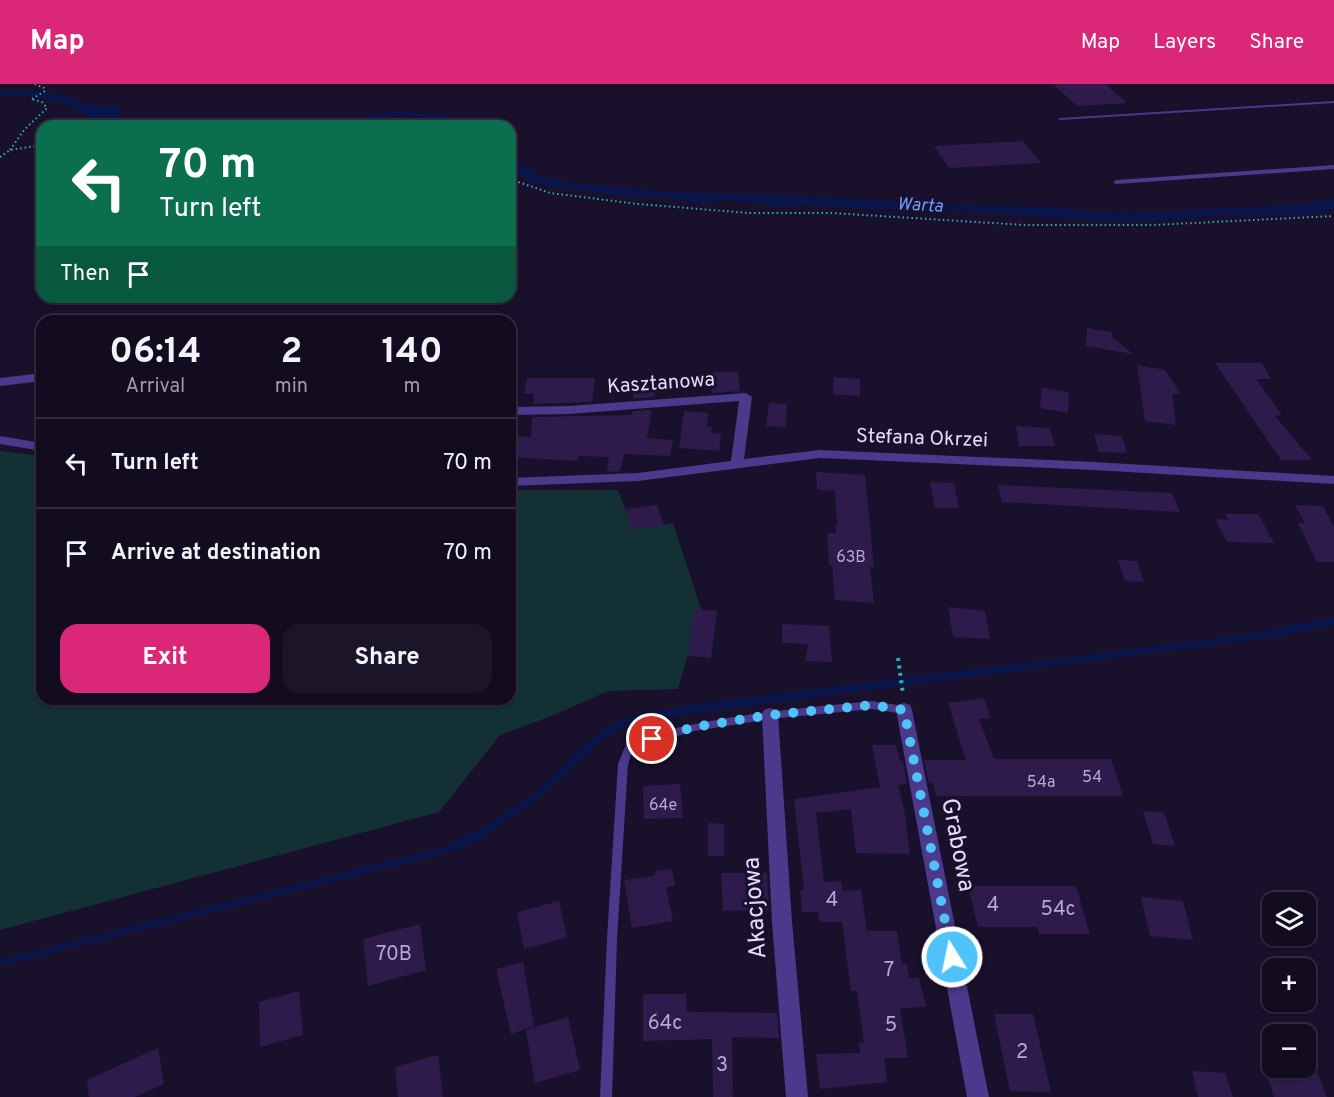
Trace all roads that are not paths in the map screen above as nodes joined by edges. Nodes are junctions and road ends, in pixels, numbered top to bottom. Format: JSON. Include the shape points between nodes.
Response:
{"nodes":[{"id":1,"x":1334,"y":102,"type":"edge"},
{"id":2,"x":1060,"y":119,"type":"dead end"},
{"id":3,"x":1334,"y":167,"type":"edge"},
{"id":4,"x":1116,"y":182,"type":"dead end"},
{"id":5,"x":36,"y":378,"type":"edge"},
{"id":6,"x":0,"y":382,"type":"edge"},
{"id":7,"x":516,"y":411,"type":"edge"},
{"id":8,"x":0,"y":440,"type":"edge"},
{"id":9,"x":36,"y":446,"type":"edge"},
{"id":10,"x":737,"y":466,"type":"junction"},
{"id":11,"x":1334,"y":480,"type":"edge"},
{"id":12,"x":516,"y":482,"type":"edge"},
{"id":13,"x":904,"y":706,"type":"joint"},
{"id":14,"x":770,"y":715,"type":"junction"},
{"id":15,"x":606,"y":1097,"type":"edge"},
{"id":16,"x":797,"y":1097,"type":"edge"},
{"id":17,"x":978,"y":1097,"type":"edge"}],
"edges":[{"from":1,"to":2,"type":"lane"},
{"from":3,"to":4,"type":"lane"},
{"from":5,"to":6,"type":"street"},
{"from":7,"to":10,"type":"street","name":"Kasztanowa","via":[[746,397]]},
{"from":8,"to":9,"type":"street"},
{"from":10,"to":11,"type":"street","name":"Stefana Okrzei","via":[[820,454]]},
{"from":10,"to":12,"type":"street","name":"Stefana Okrzei","via":[[602,480]]},
{"from":13,"to":14,"type":"lane","via":[[872,705]]},
{"from":13,"to":17,"type":"street","name":"Grabowa"},
{"from":14,"to":15,"type":"lane","via":[[695,727],[630,745],[623,764]]},
{"from":14,"to":16,"type":"street","name":"Akacjowa"}]}
